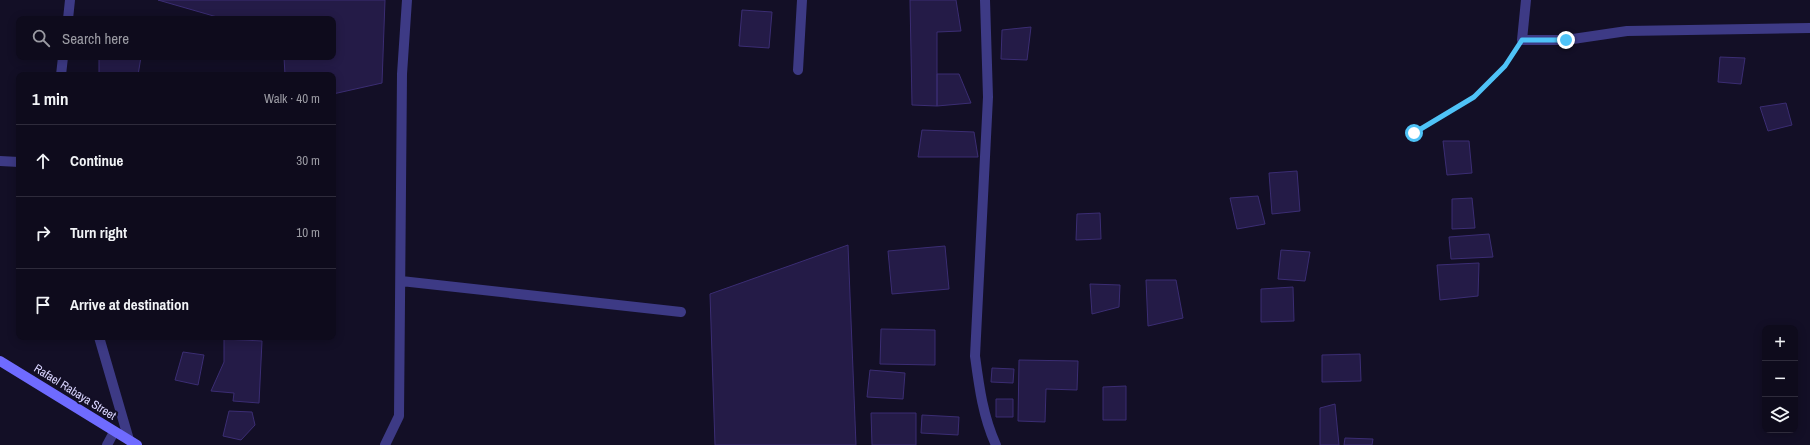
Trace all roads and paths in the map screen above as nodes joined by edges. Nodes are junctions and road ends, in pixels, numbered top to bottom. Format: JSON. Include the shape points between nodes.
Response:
{"nodes":[{"id":1,"x":70,"y":0,"type":"edge"},
{"id":2,"x":407,"y":0,"type":"edge"},
{"id":3,"x":802,"y":0,"type":"edge"},
{"id":4,"x":985,"y":0,"type":"edge"},
{"id":5,"x":1526,"y":0,"type":"edge"},
{"id":6,"x":68,"y":16,"type":"edge"},
{"id":7,"x":1810,"y":28,"type":"edge"},
{"id":8,"x":1522,"y":40,"type":"junction"},
{"id":9,"x":63,"y":60,"type":"edge"},
{"id":10,"x":798,"y":70,"type":"dead end"},
{"id":11,"x":61,"y":72,"type":"edge"},
{"id":12,"x":1414,"y":133,"type":"dead end"},
{"id":13,"x":0,"y":161,"type":"edge"},
{"id":14,"x":16,"y":162,"type":"edge"},
{"id":15,"x":401,"y":281,"type":"junction"},
{"id":16,"x":681,"y":312,"type":"dead end"},
{"id":17,"x":100,"y":340,"type":"edge"},
{"id":18,"x":0,"y":361,"type":"edge"},
{"id":19,"x":114,"y":432,"type":"junction"},
{"id":20,"x":133,"y":443,"type":"edge"},
{"id":21,"x":107,"y":445,"type":"edge"},
{"id":22,"x":385,"y":445,"type":"edge"},
{"id":23,"x":996,"y":445,"type":"edge"}],
"edges":[{"from":1,"to":6,"type":"street"},
{"from":2,"to":15,"type":"street","via":[[402,74]]},
{"from":3,"to":10,"type":"street"},
{"from":4,"to":23,"type":"street","via":[[988,97],[975,356],[980,392]]},
{"from":5,"to":8,"type":"street"},
{"from":7,"to":8,"type":"street","via":[[1626,31],[1566,40]]},
{"from":8,"to":12,"type":"path","via":[[1505,66],[1474,97]]},
{"from":9,"to":11,"type":"street"},
{"from":13,"to":14,"type":"street"},
{"from":15,"to":16,"type":"street"},
{"from":15,"to":22,"type":"street","via":[[399,416]]},
{"from":17,"to":20,"type":"street"},
{"from":18,"to":19,"type":"main road","name":"Rafael Rabaya Street"},
{"from":19,"to":20,"type":"main road","name":"Rafael Rabaya Street"},
{"from":19,"to":21,"type":"street"}]}
